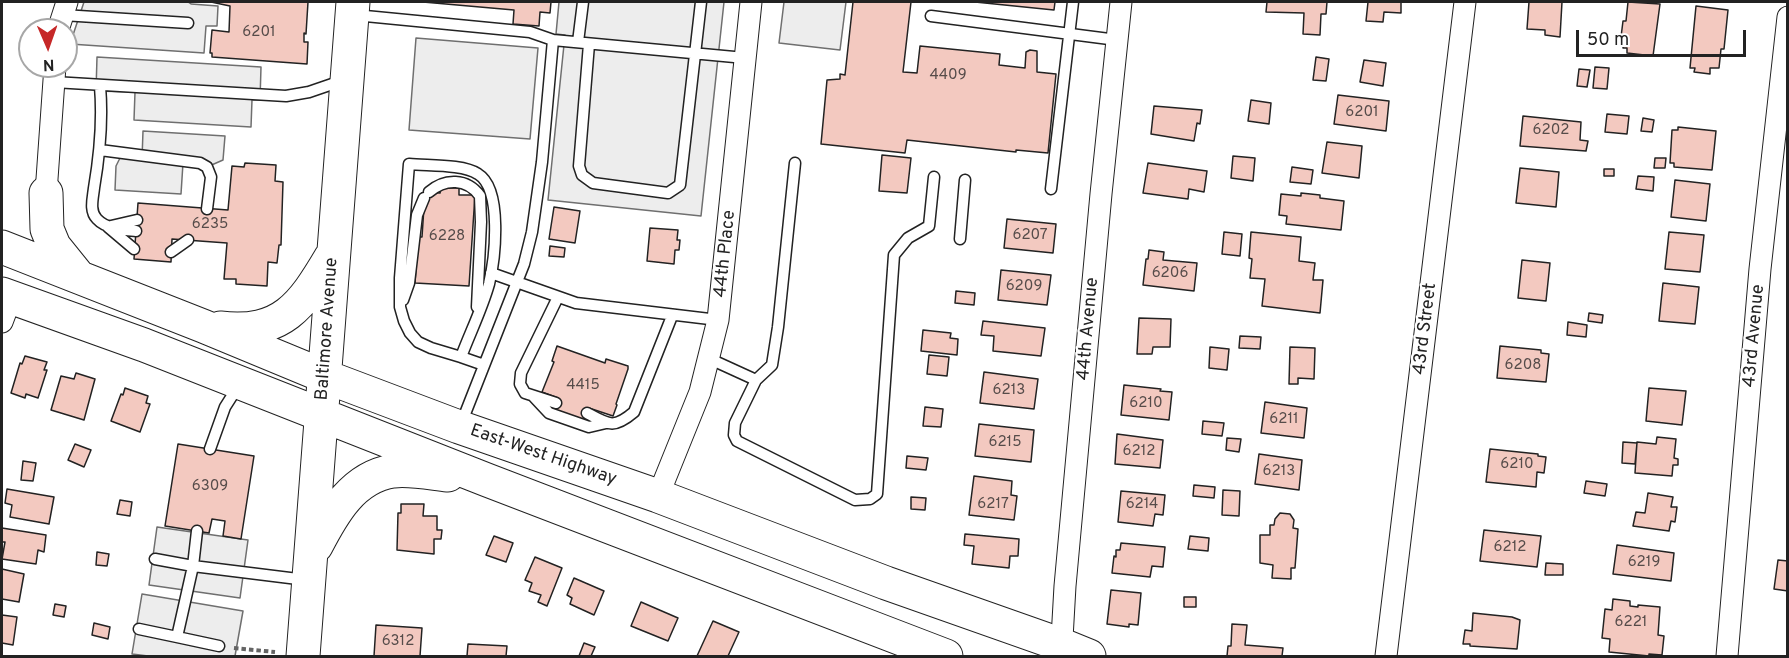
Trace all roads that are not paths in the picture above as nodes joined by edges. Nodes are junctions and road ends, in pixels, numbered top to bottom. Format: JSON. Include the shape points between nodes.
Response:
{"nodes":[{"id":1,"x":583,"y":2,"type":"edge"},
{"id":2,"x":701,"y":2,"type":"edge"},
{"id":3,"x":751,"y":2,"type":"edge"},
{"id":4,"x":1073,"y":2,"type":"edge"},
{"id":5,"x":1121,"y":2,"type":"edge"},
{"id":6,"x":1465,"y":2,"type":"edge"},
{"id":7,"x":352,"y":8,"type":"edge"},
{"id":8,"x":63,"y":16,"type":"edge"},
{"id":9,"x":931,"y":16,"type":"dead end"},
{"id":10,"x":1788,"y":17,"type":"edge"},
{"id":11,"x":188,"y":23,"type":"dead end"},
{"id":12,"x":1069,"y":34,"type":"junction"},
{"id":13,"x":554,"y":40,"type":"junction"},
{"id":14,"x":1118,"y":40,"type":"junction"},
{"id":15,"x":584,"y":43,"type":"junction"},
{"id":16,"x":696,"y":54,"type":"junction"},
{"id":17,"x":746,"y":58,"type":"junction"},
{"id":18,"x":55,"y":78,"type":"edge"},
{"id":19,"x":70,"y":78,"type":"edge"},
{"id":20,"x":347,"y":79,"type":"junction"},
{"id":21,"x":100,"y":86,"type":"junction"},
{"id":22,"x":100,"y":150,"type":"junction"},
{"id":23,"x":795,"y":164,"type":"dead end"},
{"id":24,"x":934,"y":177,"type":"dead end"},
{"id":25,"x":965,"y":180,"type":"dead end"},
{"id":26,"x":1051,"y":189,"type":"dead end"},
{"id":27,"x":46,"y":193,"type":"junction"},
{"id":28,"x":207,"y":209,"type":"dead end"},
{"id":29,"x":137,"y":225,"type":"dead end"},
{"id":30,"x":108,"y":227,"type":"junction"},
{"id":31,"x":2,"y":232,"type":"edge"},
{"id":32,"x":960,"y":239,"type":"dead end"},
{"id":33,"x":188,"y":240,"type":"dead end"},
{"id":34,"x":2,"y":247,"type":"edge"},
{"id":35,"x":134,"y":249,"type":"dead end"},
{"id":36,"x":171,"y":252,"type":"dead end"},
{"id":37,"x":333,"y":254,"type":"junction"},
{"id":38,"x":491,"y":273,"type":"junction"},
{"id":39,"x":79,"y":277,"type":"junction"},
{"id":40,"x":517,"y":283,"type":"junction"},
{"id":41,"x":558,"y":297,"type":"junction"},
{"id":42,"x":5,"y":305,"type":"edge"},
{"id":43,"x":400,"y":307,"type":"junction"},
{"id":44,"x":477,"y":316,"type":"junction"},
{"id":45,"x":672,"y":316,"type":"junction"},
{"id":46,"x":718,"y":321,"type":"junction"},
{"id":47,"x":203,"y":326,"type":"junction"},
{"id":48,"x":461,"y":357,"type":"junction"},
{"id":49,"x":710,"y":359,"type":"junction"},
{"id":50,"x":484,"y":365,"type":"junction"},
{"id":51,"x":324,"y":376,"type":"junction"},
{"id":52,"x":756,"y":380,"type":"junction"},
{"id":53,"x":241,"y":382,"type":"junction"},
{"id":54,"x":532,"y":395,"type":"junction"},
{"id":55,"x":556,"y":403,"type":"dead end"},
{"id":56,"x":322,"y":413,"type":"junction"},
{"id":57,"x":587,"y":413,"type":"dead end"},
{"id":58,"x":606,"y":423,"type":"junction"},
{"id":59,"x":459,"y":428,"type":"junction"},
{"id":60,"x":210,"y":449,"type":"dead end"},
{"id":61,"x":487,"y":480,"type":"junction"},
{"id":62,"x":658,"y":496,"type":"junction"},
{"id":63,"x":196,"y":531,"type":"dead end"},
{"id":64,"x":155,"y":559,"type":"dead end"},
{"id":65,"x":193,"y":566,"type":"junction"},
{"id":66,"x":310,"y":568,"type":"junction"},
{"id":67,"x":139,"y":628,"type":"dead end"},
{"id":68,"x":177,"y":637,"type":"junction"},
{"id":69,"x":219,"y":646,"type":"road end"},
{"id":70,"x":1071,"y":653,"type":"edge"},
{"id":71,"x":289,"y":654,"type":"edge"},
{"id":72,"x":946,"y":657,"type":"edge"},
{"id":73,"x":1386,"y":657,"type":"edge"},
{"id":74,"x":1727,"y":657,"type":"edge"}],
"edges":[{"from":1,"to":15,"type":"lane"},
{"from":2,"to":16,"type":"lane"},
{"from":3,"to":17,"type":"street","name":"44th Place"},
{"from":4,"to":12,"type":"lane"},
{"from":5,"to":14,"type":"street","name":"44th Avenue"},
{"from":6,"to":73,"type":"street","name":"43rd Street"},
{"from":7,"to":13,"type":"lane","via":[[530,32]]},
{"from":7,"to":20,"type":"main road","name":"Baltimore Avenue"},
{"from":8,"to":11,"type":"lane"},
{"from":9,"to":12,"type":"lane"},
{"from":10,"to":74,"type":"street","name":"43rd Avenue","via":[[1760,269]]},
{"from":12,"to":14,"type":"lane"},
{"from":12,"to":26,"type":"lane"},
{"from":13,"to":15,"type":"lane"},
{"from":13,"to":40,"type":"lane","via":[[532,232]]},
{"from":14,"to":70,"type":"street","name":"44th Avenue","via":[[1065,586]]},
{"from":15,"to":16,"type":"lane"},
{"from":15,"to":16,"type":"lane","via":[[579,166],[582,176],[593,183],[668,192],[680,185]]},
{"from":16,"to":17,"type":"lane"},
{"from":17,"to":46,"type":"street","name":"44th Place"},
{"from":18,"to":27,"type":"street"},
{"from":19,"to":21,"type":"lane"},
{"from":20,"to":21,"type":"lane","via":[[286,96]]},
{"from":20,"to":37,"type":"main road","name":"Baltimore Avenue"},
{"from":21,"to":22,"type":"lane"},
{"from":22,"to":28,"type":"lane","via":[[207,167],[211,177]]},
{"from":22,"to":30,"type":"lane","via":[[91,208],[96,219]]},
{"from":23,"to":52,"type":"lane","via":[[772,365]]},
{"from":24,"to":52,"type":"lane","via":[[929,226],[908,238],[894,255],[877,494],[855,500],[737,441],[735,423]]},
{"from":25,"to":32,"type":"lane"},
{"from":27,"to":31,"type":"main road","via":[[30,222],[17,230]]},
{"from":27,"to":39,"type":"main road","via":[[48,229],[54,246]]},
{"from":29,"to":30,"type":"lane"},
{"from":30,"to":35,"type":"lane"},
{"from":33,"to":36,"type":"lane"},
{"from":34,"to":39,"type":"main road","name":"East-West Highway"},
{"from":37,"to":47,"type":"main road","via":[[314,287],[278,321],[261,328],[238,330]]},
{"from":37,"to":51,"type":"main road","name":"Baltimore Avenue"},
{"from":38,"to":40,"type":"lane"},
{"from":38,"to":43,"type":"lane","via":[[495,202],[486,180],[465,169],[409,165]]},
{"from":38,"to":44,"type":"lane"},
{"from":39,"to":47,"type":"main road","name":"East-West Highway"},
{"from":40,"to":41,"type":"lane"},
{"from":40,"to":50,"type":"lane"},
{"from":41,"to":45,"type":"lane"},
{"from":41,"to":54,"type":"lane","via":[[520,373],[520,384],[525,393]]},
{"from":42,"to":53,"type":"main road","via":[[144,345]]},
{"from":43,"to":44,"type":"lane","via":[[409,283],[417,215],[427,195],[437,185],[451,181],[467,184],[480,196]]},
{"from":43,"to":48,"type":"lane","via":[[418,342]]},
{"from":44,"to":48,"type":"lane"},
{"from":45,"to":46,"type":"lane"},
{"from":45,"to":58,"type":"lane","via":[[634,412],[624,421]]},
{"from":46,"to":49,"type":"street","name":"44th Place"},
{"from":47,"to":51,"type":"main road","name":"East-West Highway"},
{"from":48,"to":50,"type":"lane"},
{"from":49,"to":52,"type":"lane"},
{"from":49,"to":62,"type":"street","name":"44th Place"},
{"from":50,"to":59,"type":"lane"},
{"from":51,"to":56,"type":"main road","name":"Baltimore Avenue"},
{"from":51,"to":59,"type":"main road","name":"East-West Highway"},
{"from":53,"to":56,"type":"main road"},
{"from":53,"to":60,"type":"lane","via":[[225,407]]},
{"from":54,"to":55,"type":"lane"},
{"from":54,"to":58,"type":"lane","via":[[549,413],[589,427]]},
{"from":56,"to":61,"type":"main road"},
{"from":56,"to":66,"type":"main road","name":"Baltimore Avenue"},
{"from":57,"to":58,"type":"lane"},
{"from":59,"to":62,"type":"main road","name":"East-West Highway"},
{"from":61,"to":66,"type":"main road","via":[[414,471],[392,471],[372,478],[339,505]]},
{"from":61,"to":72,"type":"main road"},
{"from":62,"to":70,"type":"main road","name":"East-West Highway"},
{"from":63,"to":65,"type":"lane"},
{"from":64,"to":65,"type":"lane"},
{"from":65,"to":66,"type":"lane"},
{"from":65,"to":68,"type":"lane"},
{"from":66,"to":71,"type":"main road","name":"Baltimore Avenue"},
{"from":67,"to":68,"type":"lane"},
{"from":68,"to":69,"type":"lane"}]}
